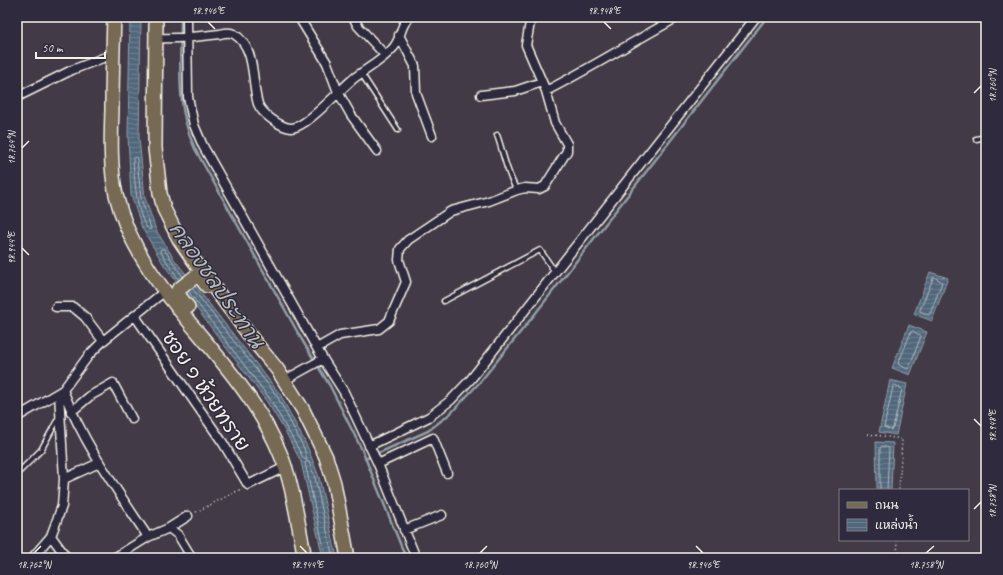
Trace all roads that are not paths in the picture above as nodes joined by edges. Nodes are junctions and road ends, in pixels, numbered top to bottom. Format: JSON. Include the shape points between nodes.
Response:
{"nodes":[{"id":1,"x":114,"y":17,"type":"edge"},
{"id":2,"x":156,"y":17,"type":"edge"},
{"id":3,"x":187,"y":17,"type":"edge"},
{"id":4,"x":353,"y":17,"type":"edge"},
{"id":5,"x":410,"y":17,"type":"edge"},
{"id":6,"x":532,"y":17,"type":"edge"},
{"id":7,"x":678,"y":17,"type":"edge"},
{"id":8,"x":756,"y":17,"type":"edge"},
{"id":9,"x":300,"y":20,"type":"dead end"},
{"id":10,"x":399,"y":35,"type":"junction"},
{"id":11,"x":156,"y":38,"type":"junction"},
{"id":12,"x":185,"y":39,"type":"junction"},
{"id":13,"x":113,"y":54,"type":"junction"},
{"id":14,"x":385,"y":55,"type":"junction"},
{"id":15,"x":361,"y":73,"type":"junction"},
{"id":16,"x":542,"y":82,"type":"junction"},
{"id":17,"x":546,"y":91,"type":"junction"},
{"id":18,"x":338,"y":92,"type":"junction"},
{"id":19,"x":481,"y":95,"type":"dead end"},
{"id":20,"x":17,"y":97,"type":"edge"},
{"id":21,"x":398,"y":130,"type":"dead end"},
{"id":22,"x":497,"y":135,"type":"dead end"},
{"id":23,"x":432,"y":136,"type":"dead end"},
{"id":24,"x":986,"y":137,"type":"edge"},
{"id":25,"x":976,"y":139,"type":"dead end"},
{"id":26,"x":377,"y":151,"type":"dead end"},
{"id":27,"x":517,"y":190,"type":"junction"},
{"id":28,"x":164,"y":209,"type":"junction"},
{"id":29,"x":556,"y":272,"type":"junction"},
{"id":30,"x":193,"y":273,"type":"junction"},
{"id":31,"x":172,"y":288,"type":"junction"},
{"id":32,"x":444,"y":301,"type":"dead end"},
{"id":33,"x":56,"y":307,"type":"dead end"},
{"id":34,"x":135,"y":316,"type":"junction"},
{"id":35,"x":253,"y":340,"type":"junction"},
{"id":36,"x":103,"y":341,"type":"junction"},
{"id":37,"x":317,"y":348,"type":"junction"},
{"id":38,"x":321,"y":361,"type":"junction"},
{"id":39,"x":285,"y":380,"type":"junction"},
{"id":40,"x":61,"y":392,"type":"junction"},
{"id":41,"x":71,"y":412,"type":"junction"},
{"id":42,"x":60,"y":415,"type":"junction"},
{"id":43,"x":17,"y":417,"type":"edge"},
{"id":44,"x":132,"y":419,"type":"dead end"},
{"id":45,"x":369,"y":446,"type":"junction"},
{"id":46,"x":376,"y":461,"type":"junction"},
{"id":47,"x":99,"y":462,"type":"junction"},
{"id":48,"x":285,"y":467,"type":"junction"},
{"id":49,"x":447,"y":473,"type":"dead end"},
{"id":50,"x":17,"y":474,"type":"edge"},
{"id":51,"x":64,"y":479,"type":"junction"},
{"id":52,"x":442,"y":515,"type":"dead end"},
{"id":53,"x":188,"y":516,"type":"road end"},
{"id":54,"x":169,"y":528,"type":"junction"},
{"id":55,"x":404,"y":530,"type":"junction"},
{"id":56,"x":51,"y":536,"type":"junction"},
{"id":57,"x":148,"y":537,"type":"junction"},
{"id":58,"x":32,"y":558,"type":"edge"},
{"id":59,"x":67,"y":558,"type":"edge"},
{"id":60,"x":114,"y":558,"type":"edge"},
{"id":61,"x":192,"y":558,"type":"edge"},
{"id":62,"x":305,"y":558,"type":"edge"},
{"id":63,"x":348,"y":558,"type":"edge"},
{"id":64,"x":416,"y":558,"type":"edge"}],
"edges":[{"from":1,"to":13,"type":"main road"},
{"from":2,"to":11,"type":"main road"},
{"from":3,"to":12,"type":"street"},
{"from":4,"to":14,"type":"street"},
{"from":5,"to":10,"type":"street","via":[[405,21]]},
{"from":6,"to":16,"type":"street","via":[[526,45]]},
{"from":7,"to":17,"type":"street"},
{"from":8,"to":29,"type":"street"},
{"from":9,"to":18,"type":"street","via":[[327,63]]},
{"from":10,"to":14,"type":"street","via":[[397,43]]},
{"from":10,"to":23,"type":"street","via":[[415,66],[416,93]]},
{"from":11,"to":12,"type":"street"},
{"from":11,"to":28,"type":"main road","via":[[155,148]]},
{"from":12,"to":18,"type":"street","via":[[226,33],[233,33],[240,39],[253,68],[254,89],[259,106],[282,125],[293,128],[305,122]]},
{"from":12,"to":37,"type":"street","via":[[188,97],[194,125],[203,146]]},
{"from":13,"to":20,"type":"street","via":[[72,70]]},
{"from":13,"to":31,"type":"main road","via":[[111,143],[116,195],[127,227],[144,260]]},
{"from":14,"to":15,"type":"street"},
{"from":15,"to":18,"type":"street"},
{"from":15,"to":21,"type":"lane"},
{"from":16,"to":17,"type":"street"},
{"from":16,"to":19,"type":"street","via":[[515,91]]},
{"from":17,"to":27,"type":"street","via":[[555,123],[567,144],[567,151],[545,186],[539,189]]},
{"from":18,"to":26,"type":"street"},
{"from":22,"to":27,"type":"lane","via":[[506,168]]},
{"from":24,"to":25,"type":"lane"},
{"from":27,"to":37,"type":"street","via":[[451,211],[408,240],[400,249],[399,260],[406,282],[389,321],[379,329],[340,335]]},
{"from":28,"to":30,"type":"main road","via":[[166,227]]},
{"from":28,"to":35,"type":"main road","via":[[188,252]]},
{"from":29,"to":32,"type":"lane","via":[[540,250]]},
{"from":29,"to":45,"type":"street","via":[[471,379],[451,400],[429,417]]},
{"from":30,"to":31,"type":"main road"},
{"from":30,"to":35,"type":"main road","via":[[200,277]]},
{"from":31,"to":34,"type":"street"},
{"from":31,"to":48,"type":"main road","via":[[220,361],[253,404],[277,446]]},
{"from":33,"to":36,"type":"street","via":[[73,307],[85,317]]},
{"from":34,"to":36,"type":"street"},
{"from":34,"to":48,"type":"street","name":"ซอย ๑ ห้วยทราย","via":[[223,443],[248,486]]},
{"from":35,"to":39,"type":"main road"},
{"from":36,"to":40,"type":"street"},
{"from":37,"to":38,"type":"street"},
{"from":38,"to":39,"type":"street"},
{"from":38,"to":45,"type":"street","via":[[344,392]]},
{"from":39,"to":63,"type":"main road","via":[[304,410],[326,457],[334,483]]},
{"from":40,"to":41,"type":"street"},
{"from":40,"to":42,"type":"street"},
{"from":40,"to":43,"type":"street"},
{"from":41,"to":44,"type":"street","via":[[90,396],[114,383]]},
{"from":41,"to":47,"type":"street"},
{"from":42,"to":50,"type":"lane","via":[[41,450]]},
{"from":42,"to":51,"type":"street"},
{"from":45,"to":46,"type":"street"},
{"from":46,"to":49,"type":"street","via":[[433,438]]},
{"from":46,"to":55,"type":"street"},
{"from":47,"to":51,"type":"street"},
{"from":47,"to":57,"type":"street"},
{"from":48,"to":62,"type":"main road"},
{"from":51,"to":56,"type":"street","via":[[62,506]]},
{"from":52,"to":55,"type":"street"},
{"from":53,"to":54,"type":"street"},
{"from":54,"to":57,"type":"street"},
{"from":54,"to":61,"type":"street","via":[[178,535]]},
{"from":55,"to":64,"type":"street"},
{"from":56,"to":58,"type":"street"},
{"from":56,"to":59,"type":"street"},
{"from":57,"to":60,"type":"street"}]}
